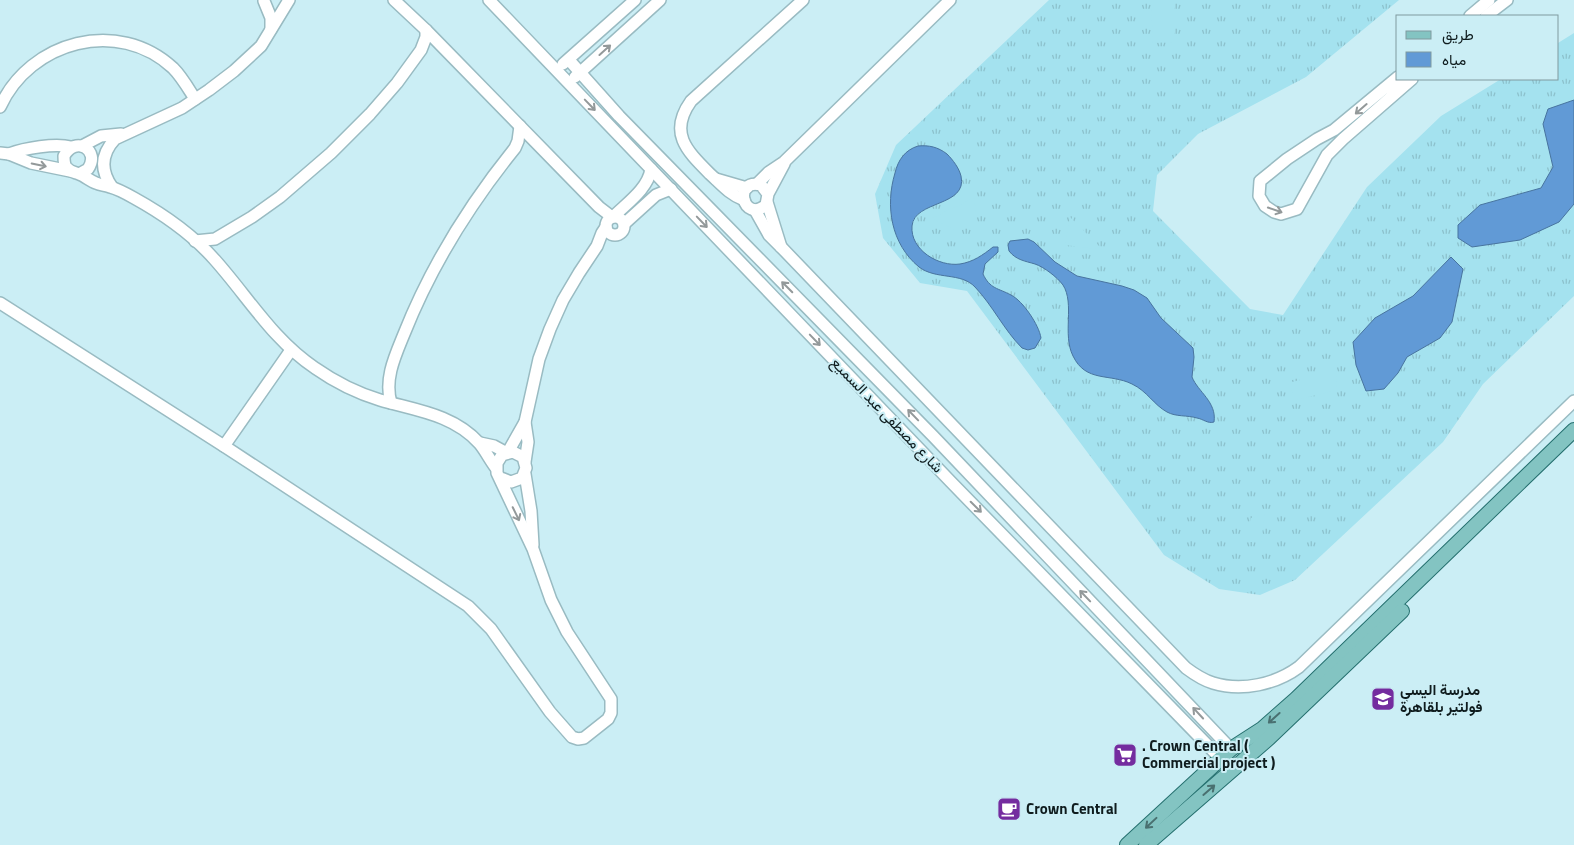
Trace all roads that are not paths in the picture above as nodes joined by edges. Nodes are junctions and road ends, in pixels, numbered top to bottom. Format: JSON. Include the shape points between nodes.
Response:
{"nodes":[{"id":1,"x":394,"y":0,"type":"edge"},
{"id":2,"x":490,"y":0,"type":"edge"},
{"id":3,"x":635,"y":0,"type":"edge"},
{"id":4,"x":660,"y":0,"type":"edge"},
{"id":5,"x":803,"y":0,"type":"edge"},
{"id":6,"x":950,"y":0,"type":"edge"},
{"id":7,"x":1489,"y":0,"type":"edge"},
{"id":8,"x":1506,"y":0,"type":"edge"},
{"id":9,"x":263,"y":1,"type":"edge"},
{"id":10,"x":288,"y":3,"type":"edge"},
{"id":11,"x":1471,"y":15,"type":"edge"},
{"id":12,"x":1487,"y":15,"type":"edge"},
{"id":13,"x":271,"y":30,"type":"junction"},
{"id":14,"x":426,"y":30,"type":"junction"},
{"id":15,"x":443,"y":47,"type":"junction"},
{"id":16,"x":421,"y":50,"type":"junction"},
{"id":17,"x":569,"y":60,"type":"junction"},
{"id":18,"x":556,"y":70,"type":"junction"},
{"id":19,"x":581,"y":72,"type":"junction"},
{"id":20,"x":1396,"y":79,"type":"edge"},
{"id":21,"x":1411,"y":80,"type":"edge"},
{"id":22,"x":568,"y":83,"type":"junction"},
{"id":23,"x":195,"y":100,"type":"junction"},
{"id":24,"x":0,"y":107,"type":"edge"},
{"id":25,"x":520,"y":126,"type":"junction"},
{"id":26,"x":122,"y":134,"type":"junction"},
{"id":27,"x":536,"y":142,"type":"junction"},
{"id":28,"x":76,"y":147,"type":"junction"},
{"id":29,"x":515,"y":148,"type":"junction"},
{"id":30,"x":3,"y":152,"type":"edge"},
{"id":31,"x":98,"y":161,"type":"junction"},
{"id":32,"x":784,"y":162,"type":"junction"},
{"id":33,"x":651,"y":169,"type":"junction"},
{"id":34,"x":75,"y":172,"type":"junction"},
{"id":35,"x":716,"y":179,"type":"junction"},
{"id":36,"x":752,"y":186,"type":"junction"},
{"id":37,"x":112,"y":187,"type":"junction"},
{"id":38,"x":671,"y":189,"type":"junction"},
{"id":39,"x":768,"y":198,"type":"junction"},
{"id":40,"x":744,"y":200,"type":"junction"},
{"id":41,"x":755,"y":210,"type":"junction"},
{"id":42,"x":611,"y":224,"type":"junction"},
{"id":43,"x":222,"y":236,"type":"junction"},
{"id":44,"x":195,"y":241,"type":"junction"},
{"id":45,"x":782,"y":248,"type":"junction"},
{"id":46,"x":215,"y":260,"type":"junction"},
{"id":47,"x":0,"y":303,"type":"edge"},
{"id":48,"x":291,"y":350,"type":"junction"},
{"id":49,"x":389,"y":377,"type":"junction"},
{"id":50,"x":908,"y":381,"type":"junction"},
{"id":51,"x":366,"y":395,"type":"junction"},
{"id":52,"x":894,"y":395,"type":"junction"},
{"id":53,"x":1574,"y":401,"type":"edge"},
{"id":54,"x":392,"y":403,"type":"junction"},
{"id":55,"x":525,"y":422,"type":"junction"},
{"id":56,"x":1574,"y":430,"type":"edge"},
{"id":57,"x":933,"y":436,"type":"junction"},
{"id":58,"x":1574,"y":441,"type":"edge"},
{"id":59,"x":480,"y":443,"type":"junction"},
{"id":60,"x":224,"y":446,"type":"junction"},
{"id":61,"x":922,"y":452,"type":"junction"},
{"id":62,"x":507,"y":453,"type":"junction"},
{"id":63,"x":525,"y":468,"type":"junction"},
{"id":64,"x":965,"y":471,"type":"junction"},
{"id":65,"x":498,"y":473,"type":"junction"},
{"id":66,"x":951,"y":482,"type":"junction"},
{"id":67,"x":533,"y":549,"type":"junction"},
{"id":68,"x":1226,"y":754,"type":"junction"},
{"id":69,"x":1127,"y":845,"type":"edge"},
{"id":70,"x":1146,"y":845,"type":"edge"}],
"edges":[{"from":1,"to":14,"type":"street"},
{"from":2,"to":18,"type":"street","name":"شارع مصطفى عبد السميع"},
{"from":3,"to":17,"type":"street"},
{"from":19,"to":4,"type":"street","one_way":true},
{"from":5,"to":35,"type":"street","via":[[691,101],[683,112],[682,140],[689,153]]},
{"from":6,"to":32,"type":"street"},
{"from":7,"to":11,"type":"street"},
{"from":8,"to":12,"type":"street"},
{"from":9,"to":10,"type":"street","via":[[276,5]]},
{"from":9,"to":13,"type":"street"},
{"from":10,"to":13,"type":"street"},
{"from":13,"to":23,"type":"street","via":[[260,46],[234,70]]},
{"from":14,"to":15,"type":"street"},
{"from":14,"to":16,"type":"street"},
{"from":15,"to":16,"type":"street"},
{"from":15,"to":25,"type":"street"},
{"from":16,"to":43,"type":"street","via":[[370,114],[331,154],[280,197]]},
{"from":17,"to":18,"type":"street"},
{"from":17,"to":19,"type":"street","name":"شارع مصطفى عبد السميع"},
{"from":18,"to":22,"type":"street","name":"شارع مصطفى عبد السميع"},
{"from":19,"to":22,"type":"street"},
{"from":52,"to":19,"type":"street","name":"شارع مصطفى عبد السميع","one_way":true,"via":[[645,143]]},
{"from":20,"to":21,"type":"street","one_way":true,"via":[[1334,130],[1264,176],[1260,181],[1259,196],[1265,206],[1281,214],[1297,209],[1327,155]]},
{"from":22,"to":33,"type":"street","name":"شارع مصطفى عبد السميع","one_way":true},
{"from":23,"to":24,"type":"street","via":[[180,76],[158,57],[130,45],[98,42],[68,46],[42,57],[20,75]]},
{"from":23,"to":26,"type":"street"},
{"from":25,"to":27,"type":"street"},
{"from":25,"to":29,"type":"street"},
{"from":26,"to":28,"type":"street","via":[[101,136]]},
{"from":26,"to":31,"type":"street"},
{"from":27,"to":29,"type":"street"},
{"from":27,"to":42,"type":"street"},
{"from":28,"to":30,"type":"street"},
{"from":28,"to":31,"type":"street","via":[[88,149]]},
{"from":28,"to":34,"type":"street","via":[[64,156],[66,167]]},
{"from":29,"to":49,"type":"street","via":[[470,208],[432,272]]},
{"from":30,"to":34,"type":"street","one_way":true,"via":[[31,163]]},
{"from":31,"to":34,"type":"street","via":[[88,169]]},
{"from":31,"to":37,"type":"street"},
{"from":32,"to":36,"type":"street"},
{"from":32,"to":39,"type":"street"},
{"from":33,"to":38,"type":"street","name":"شارع مصطفى عبد السميع"},
{"from":33,"to":42,"type":"street","via":[[645,185]]},
{"from":34,"to":37,"type":"street","via":[[94,183]]},
{"from":35,"to":36,"type":"street"},
{"from":35,"to":40,"type":"street","via":[[730,193]]},
{"from":36,"to":39,"type":"street","via":[[764,188]]},
{"from":36,"to":40,"type":"street","via":[[743,196]]},
{"from":37,"to":44,"type":"street","via":[[152,208]]},
{"from":38,"to":42,"type":"street","via":[[656,195],[624,224],[622,232]]},
{"from":38,"to":61,"type":"street","name":"شارع مصطفى عبد السميع","one_way":true},
{"from":39,"to":41,"type":"street","via":[[763,208]]},
{"from":39,"to":45,"type":"street"},
{"from":40,"to":41,"type":"street"},
{"from":41,"to":45,"type":"street","via":[[769,235]]},
{"from":42,"to":55,"type":"street","via":[[602,233],[567,293],[550,329],[539,359]]},
{"from":43,"to":44,"type":"street","via":[[209,241]]},
{"from":43,"to":46,"type":"street"},
{"from":44,"to":46,"type":"street"},
{"from":45,"to":50,"type":"street"},
{"from":46,"to":48,"type":"street"},
{"from":47,"to":60,"type":"street"},
{"from":48,"to":51,"type":"street","via":[[339,383]]},
{"from":48,"to":60,"type":"street"},
{"from":49,"to":51,"type":"street"},
{"from":49,"to":54,"type":"street"},
{"from":50,"to":52,"type":"street"},
{"from":50,"to":53,"type":"street","via":[[1186,668],[1213,683],[1229,686],[1270,682],[1299,667]]},
{"from":51,"to":54,"type":"street"},
{"from":57,"to":52,"type":"street","name":"شارع مصطفى عبد السميع","one_way":true},
{"from":54,"to":59,"type":"street","via":[[444,418]]},
{"from":55,"to":62,"type":"street"},
{"from":55,"to":63,"type":"street","via":[[528,442]]},
{"from":56,"to":68,"type":"main road","one_way":true,"via":[[1296,699],[1262,729]]},
{"from":57,"to":61,"type":"street","via":[[933,448]]},
{"from":57,"to":64,"type":"street","name":"شارع مصطفى عبد السميع"},
{"from":70,"to":58,"type":"main road","one_way":true,"via":[[1270,738]]},
{"from":59,"to":62,"type":"street"},
{"from":59,"to":65,"type":"street"},
{"from":60,"to":67,"type":"street","via":[[474,611],[496,635],[567,733],[578,739],[584,738],[608,719],[611,699],[567,632],[551,600]]},
{"from":61,"to":66,"type":"street","name":"شارع مصطفى عبد السميع"},
{"from":62,"to":63,"type":"street","via":[[518,454]]},
{"from":62,"to":65,"type":"street","via":[[499,458]]},
{"from":63,"to":65,"type":"street","via":[[517,481],[506,481]]},
{"from":63,"to":67,"type":"street"},
{"from":64,"to":66,"type":"street","via":[[955,472]]},
{"from":68,"to":64,"type":"street","name":"شارع مصطفى عبد السميع","one_way":true},
{"from":65,"to":67,"type":"street","one_way":true},
{"from":66,"to":68,"type":"street","name":"شارع مصطفى عبد السميع","one_way":true},
{"from":68,"to":69,"type":"main road","one_way":true}]}
